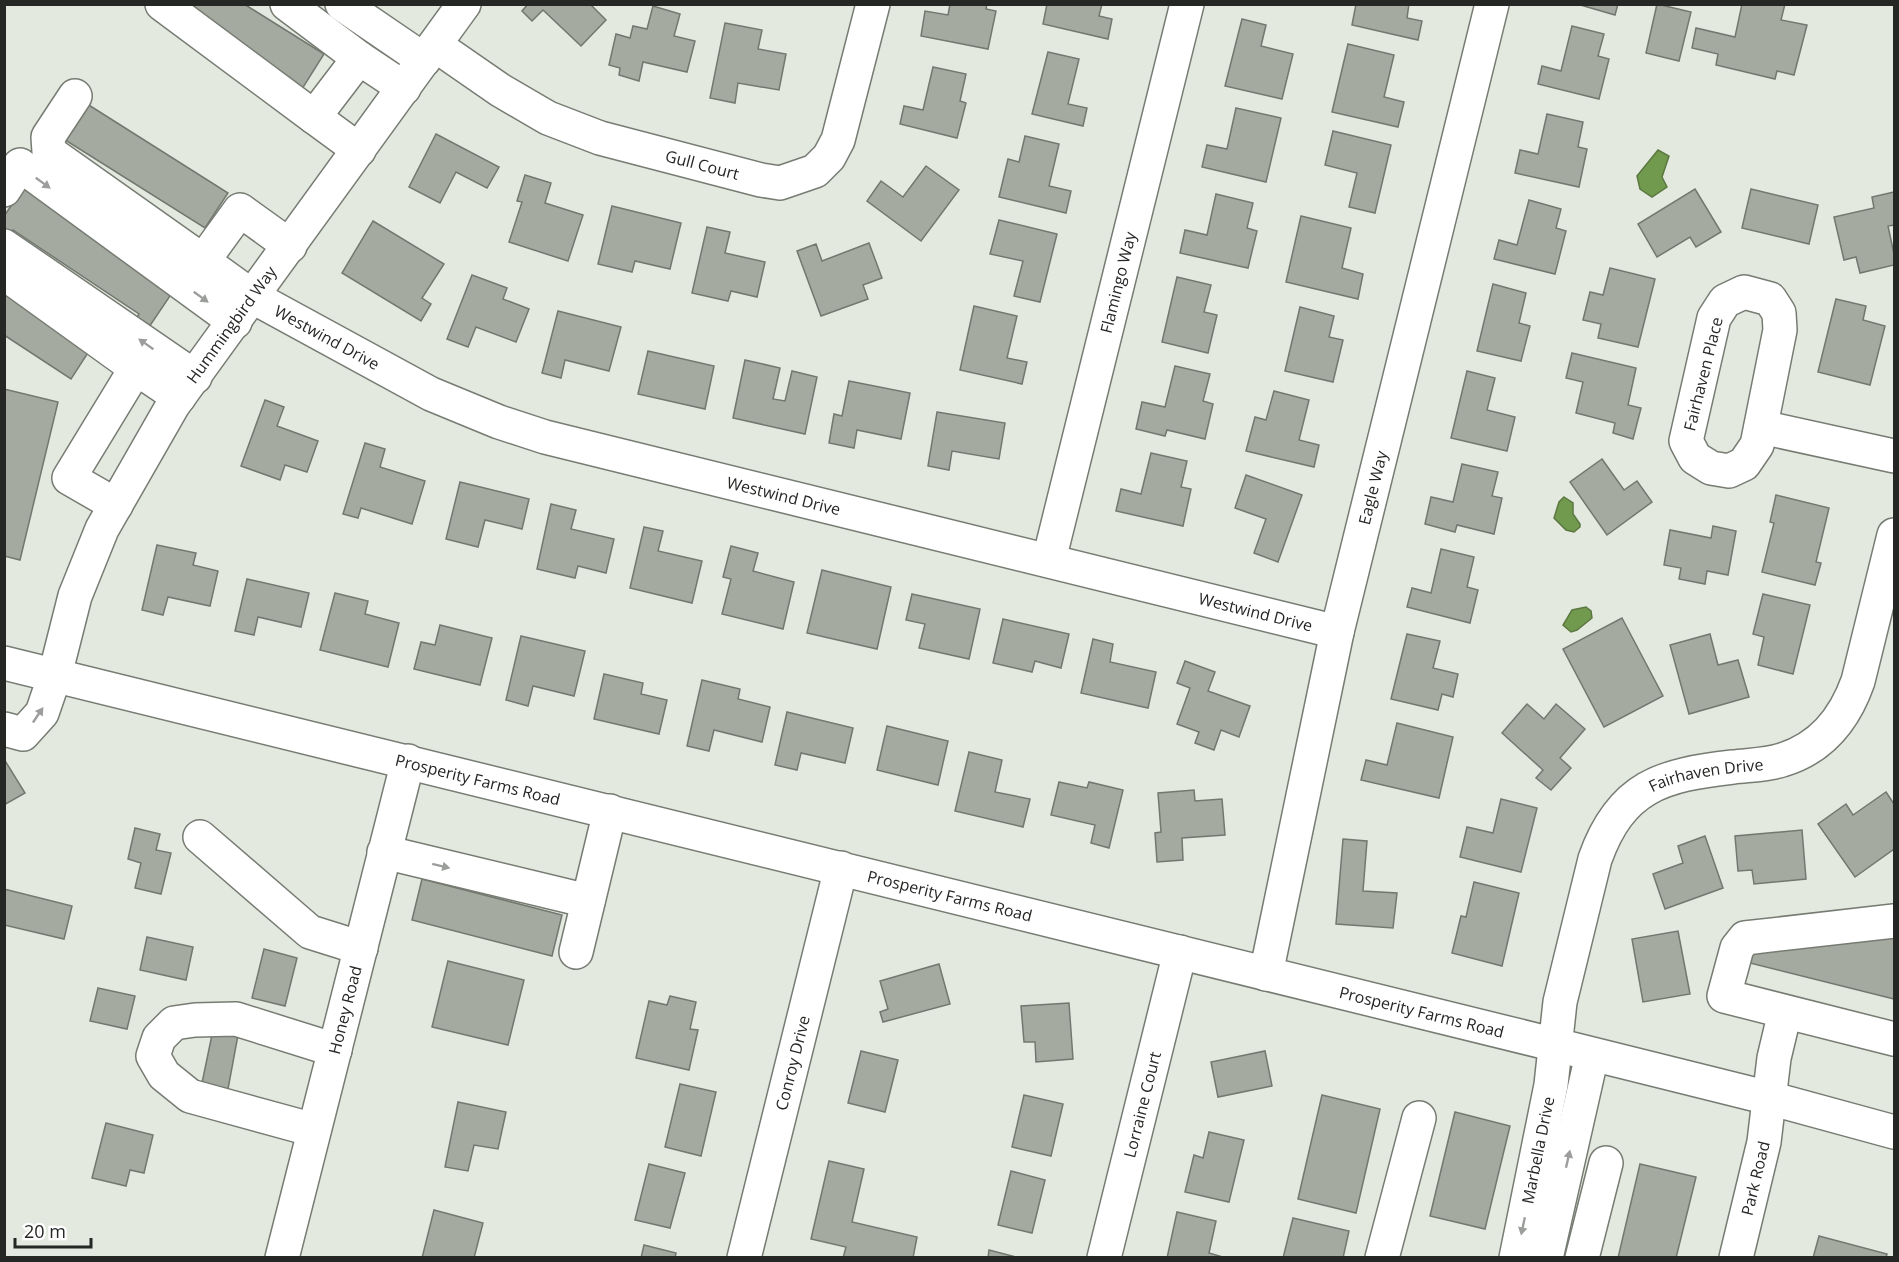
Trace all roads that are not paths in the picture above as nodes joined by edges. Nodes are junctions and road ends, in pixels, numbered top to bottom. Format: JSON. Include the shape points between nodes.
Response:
{"nodes":[{"id":1,"x":162,"y":4,"type":"edge"},
{"id":2,"x":287,"y":4,"type":"edge"},
{"id":3,"x":342,"y":4,"type":"edge"},
{"id":4,"x":464,"y":4,"type":"edge"},
{"id":5,"x":873,"y":4,"type":"edge"},
{"id":6,"x":1187,"y":4,"type":"edge"},
{"id":7,"x":1492,"y":4,"type":"edge"},
{"id":8,"x":430,"y":53,"type":"junction"},
{"id":9,"x":359,"y":58,"type":"junction"},
{"id":10,"x":404,"y":88,"type":"junction"},
{"id":11,"x":75,"y":96,"type":"dead end"},
{"id":12,"x":314,"y":117,"type":"junction"},
{"id":13,"x":359,"y":150,"type":"junction"},
{"id":14,"x":4,"y":190,"type":"edge"},
{"id":15,"x":4,"y":246,"type":"edge"},
{"id":16,"x":290,"y":246,"type":"junction"},
{"id":17,"x":203,"y":261,"type":"junction"},
{"id":18,"x":4,"y":273,"type":"edge"},
{"id":19,"x":244,"y":310,"type":"junction"},
{"id":20,"x":136,"y":368,"type":"junction"},
{"id":21,"x":187,"y":387,"type":"junction"},
{"id":22,"x":1761,"y":426,"type":"junction"},
{"id":23,"x":1894,"y":456,"type":"edge"},
{"id":24,"x":116,"y":505,"type":"junction"},
{"id":25,"x":1894,"y":535,"type":"edge"},
{"id":26,"x":1049,"y":560,"type":"junction"},
{"id":27,"x":1337,"y":632,"type":"junction"},
{"id":28,"x":4,"y":663,"type":"edge"},
{"id":29,"x":55,"y":675,"type":"junction"},
{"id":30,"x":4,"y":729,"type":"edge"},
{"id":31,"x":408,"y":761,"type":"junction"},
{"id":32,"x":610,"y":811,"type":"junction"},
{"id":33,"x":200,"y":837,"type":"dead end"},
{"id":34,"x":384,"y":852,"type":"junction"},
{"id":35,"x":841,"y":868,"type":"junction"},
{"id":36,"x":588,"y":901,"type":"junction"},
{"id":37,"x":1894,"y":921,"type":"edge"},
{"id":38,"x":361,"y":948,"type":"junction"},
{"id":39,"x":576,"y":952,"type":"dead end"},
{"id":40,"x":1180,"y":952,"type":"junction"},
{"id":41,"x":1266,"y":974,"type":"junction"},
{"id":42,"x":1785,"y":1012,"type":"junction"},
{"id":43,"x":1894,"y":1039,"type":"edge"},
{"id":44,"x":1556,"y":1045,"type":"junction"},
{"id":45,"x":335,"y":1050,"type":"junction"},
{"id":46,"x":1592,"y":1055,"type":"junction"},
{"id":47,"x":1769,"y":1098,"type":"junction"},
{"id":48,"x":1419,"y":1118,"type":"dead end"},
{"id":49,"x":314,"y":1130,"type":"junction"},
{"id":50,"x":1894,"y":1132,"type":"edge"},
{"id":51,"x":1606,"y":1163,"type":"dead end"},
{"id":52,"x":282,"y":1257,"type":"edge"},
{"id":53,"x":744,"y":1257,"type":"edge"},
{"id":54,"x":1104,"y":1257,"type":"edge"},
{"id":55,"x":1382,"y":1257,"type":"edge"},
{"id":56,"x":1491,"y":1257,"type":"edge"},
{"id":57,"x":1514,"y":1257,"type":"edge"},
{"id":58,"x":1546,"y":1257,"type":"edge"},
{"id":59,"x":1582,"y":1257,"type":"edge"},
{"id":60,"x":1736,"y":1257,"type":"edge"}],
"edges":[{"from":1,"to":12,"type":"street"},
{"from":2,"to":9,"type":"street"},
{"from":3,"to":8,"type":"street","name":"Gull Court"},
{"from":4,"to":8,"type":"street","name":"Hummingbird Way"},
{"from":5,"to":8,"type":"street","name":"Gull Court","via":[[838,140],[815,171],[780,183],[600,138],[548,118]]},
{"from":6,"to":26,"type":"street","name":"Flamingo Way"},
{"from":7,"to":27,"type":"street","name":"Eagle Way"},
{"from":8,"to":10,"type":"street","name":"Hummingbird Way"},
{"from":9,"to":10,"type":"street"},
{"from":9,"to":12,"type":"street"},
{"from":10,"to":13,"type":"street","name":"Hummingbird Way"},
{"from":11,"to":17,"type":"street","via":[[48,137],[49,152]]},
{"from":12,"to":13,"type":"street"},
{"from":13,"to":16,"type":"street","name":"Hummingbird Way"},
{"from":14,"to":19,"type":"street","one_way":true,"via":[[20,165]]},
{"from":21,"to":15,"type":"street","one_way":true},
{"from":16,"to":17,"type":"street","via":[[240,210]]},
{"from":16,"to":19,"type":"street","name":"Hummingbird Way"},
{"from":17,"to":19,"type":"street"},
{"from":18,"to":20,"type":"street"},
{"from":19,"to":21,"type":"street","name":"Hummingbird Way"},
{"from":19,"to":26,"type":"street","name":"Westwind Drive","via":[[431,394],[546,437]]},
{"from":20,"to":21,"type":"street"},
{"from":20,"to":24,"type":"street","via":[[69,478]]},
{"from":21,"to":24,"type":"street","name":"Hummingbird Way"},
{"from":22,"to":22,"type":"street","name":"Fairhaven Place","via":[[1780,330],[1779,313],[1770,299],[1744,292],[1725,301],[1714,318],[1686,441],[1695,458],[1711,468],[1729,471],[1744,464],[1757,445]]},
{"from":22,"to":23,"type":"street"},
{"from":24,"to":29,"type":"street","name":"Hummingbird Way","via":[[75,596]]},
{"from":25,"to":44,"type":"street","name":"Fairhaven Drive","via":[[1858,681],[1843,716],[1830,731],[1808,748],[1782,760],[1670,777],[1636,796],[1611,822],[1592,870],[1560,1002]]},
{"from":26,"to":27,"type":"street","name":"Westwind Drive"},
{"from":27,"to":41,"type":"street","name":"Eagle Way"},
{"from":28,"to":29,"type":"street","name":"Prosperity Farms Road"},
{"from":30,"to":29,"type":"street","name":"Hummingbird Way","one_way":true,"via":[[23,734],[42,713]]},
{"from":29,"to":31,"type":"street","name":"Prosperity Farms Road"},
{"from":31,"to":32,"type":"street","name":"Prosperity Farms Road"},
{"from":31,"to":34,"type":"street","name":"Honey Road"},
{"from":32,"to":35,"type":"street","name":"Prosperity Farms Road"},
{"from":32,"to":36,"type":"street"},
{"from":33,"to":38,"type":"street","via":[[310,932]]},
{"from":34,"to":36,"type":"street","one_way":true},
{"from":34,"to":38,"type":"street","name":"Honey Road"},
{"from":35,"to":40,"type":"street","name":"Prosperity Farms Road"},
{"from":35,"to":53,"type":"street","name":"Conroy Drive"},
{"from":36,"to":39,"type":"street"},
{"from":37,"to":42,"type":"street","via":[[1745,938],[1737,948],[1724,996]]},
{"from":38,"to":45,"type":"street","name":"Honey Road"},
{"from":40,"to":41,"type":"street","name":"Prosperity Farms Road"},
{"from":40,"to":54,"type":"street","name":"Lorraine Court"},
{"from":41,"to":44,"type":"street","name":"Prosperity Farms Road"},
{"from":42,"to":43,"type":"street"},
{"from":42,"to":47,"type":"street","name":"Park Road"},
{"from":44,"to":46,"type":"street","name":"Prosperity Farms Road"},
{"from":44,"to":57,"type":"street","name":"Marbella Drive","one_way":true},
{"from":45,"to":49,"type":"street","name":"Honey Road"},
{"from":45,"to":49,"type":"street","via":[[236,1019],[195,1020],[174,1023],[159,1038],[153,1056],[164,1075],[190,1096]]},
{"from":46,"to":47,"type":"street","name":"Prosperity Farms Road"},
{"from":58,"to":46,"type":"street","name":"Marbella Drive","one_way":true},
{"from":47,"to":50,"type":"street","name":"Prosperity Farms Road"},
{"from":47,"to":60,"type":"street","name":"Park Road","via":[[1764,1142]]},
{"from":48,"to":55,"type":"street"},
{"from":49,"to":52,"type":"street","name":"Honey Road"},
{"from":51,"to":59,"type":"street"},
{"from":56,"to":57,"type":"street","name":"Marbella Drive"}]}
